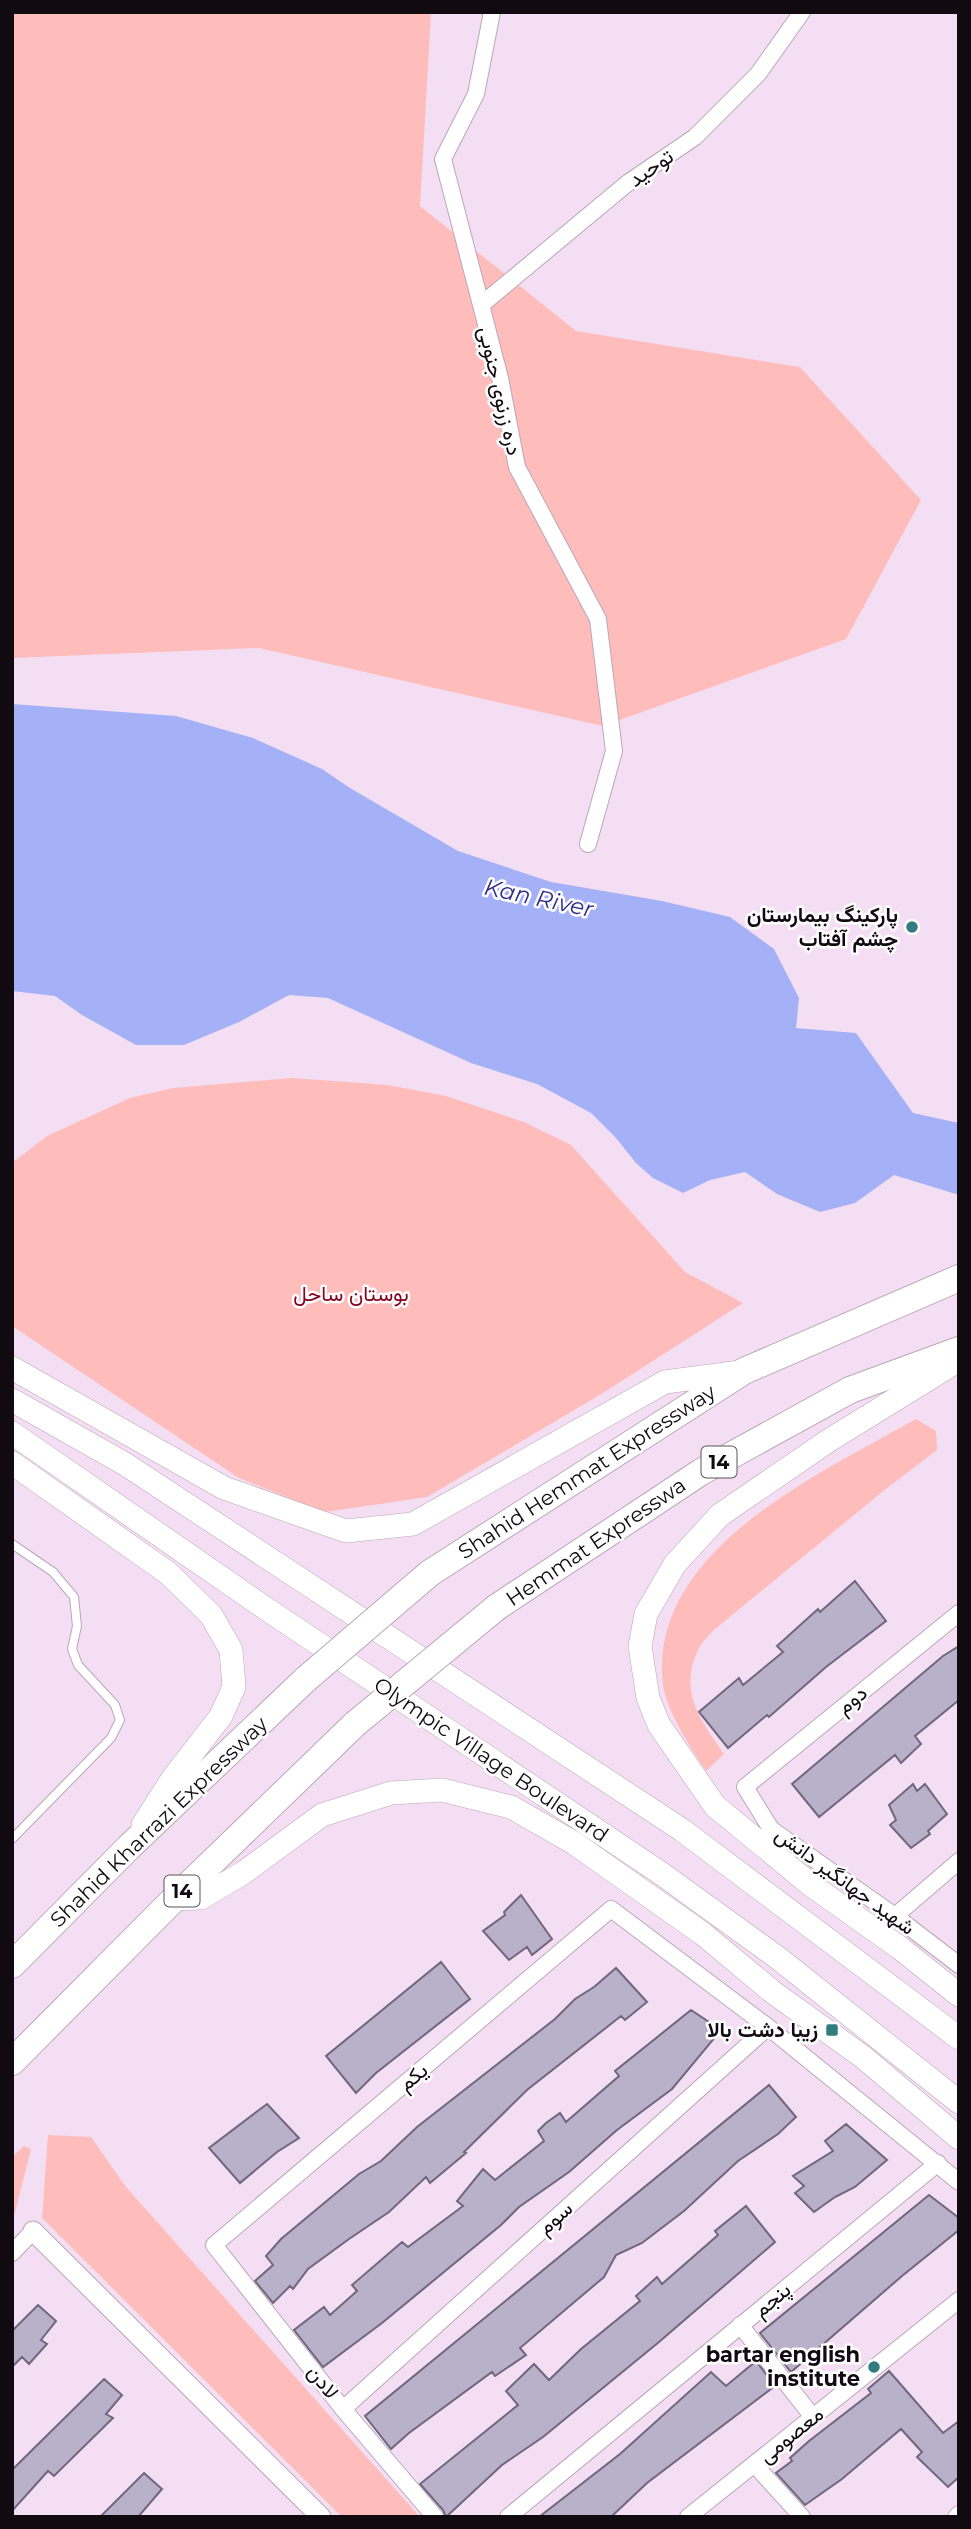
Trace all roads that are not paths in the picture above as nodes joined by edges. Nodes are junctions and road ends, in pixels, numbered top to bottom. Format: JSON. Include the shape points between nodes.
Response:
{"nodes":[{"id":1,"x":492,"y":12,"type":"edge"},
{"id":2,"x":802,"y":12,"type":"edge"},
{"id":3,"x":481,"y":305,"type":"junction"},
{"id":4,"x":588,"y":844,"type":"dead end"},
{"id":5,"x":959,"y":1279,"type":"edge"},
{"id":6,"x":959,"y":1350,"type":"edge"},
{"id":7,"x":959,"y":1360,"type":"edge"},
{"id":8,"x":12,"y":1368,"type":"edge"},
{"id":9,"x":744,"y":1371,"type":"junction"},
{"id":10,"x":12,"y":1400,"type":"edge"},
{"id":11,"x":12,"y":1433,"type":"edge"},
{"id":12,"x":12,"y":1463,"type":"edge"},
{"id":13,"x":12,"y":1544,"type":"edge"},
{"id":14,"x":959,"y":1613,"type":"edge"},
{"id":15,"x":306,"y":1679,"type":"joint"},
{"id":16,"x":745,"y":1787,"type":"joint"},
{"id":17,"x":12,"y":1839,"type":"edge"},
{"id":18,"x":129,"y":1847,"type":"junction"},
{"id":19,"x":959,"y":1861,"type":"edge"},
{"id":20,"x":174,"y":1899,"type":"junction"},
{"id":21,"x":895,"y":1916,"type":"junction"},
{"id":22,"x":12,"y":1965,"type":"edge"},
{"id":23,"x":959,"y":1965,"type":"edge"},
{"id":24,"x":959,"y":1995,"type":"edge"},
{"id":25,"x":768,"y":2027,"type":"junction"},
{"id":26,"x":959,"y":2038,"type":"edge"},
{"id":27,"x":12,"y":2063,"type":"edge"},
{"id":28,"x":959,"y":2102,"type":"edge"},
{"id":29,"x":959,"y":2138,"type":"edge"},
{"id":30,"x":938,"y":2163,"type":"junction"},
{"id":31,"x":959,"y":2182,"type":"edge"},
{"id":32,"x":33,"y":2231,"type":"joint"},
{"id":33,"x":214,"y":2245,"type":"joint"},
{"id":34,"x":12,"y":2253,"type":"edge"},
{"id":35,"x":959,"y":2300,"type":"edge"},
{"id":36,"x":740,"y":2325,"type":"junction"},
{"id":37,"x":343,"y":2409,"type":"junction"},
{"id":38,"x":813,"y":2417,"type":"junction"},
{"id":39,"x":754,"y":2464,"type":"junction"},
{"id":40,"x":321,"y":2517,"type":"edge"},
{"id":41,"x":435,"y":2517,"type":"edge"},
{"id":42,"x":508,"y":2517,"type":"edge"},
{"id":43,"x":688,"y":2517,"type":"edge"},
{"id":44,"x":802,"y":2517,"type":"edge"}],
"edges":[{"from":1,"to":3,"type":"street","name":"دره زرنوی جنوبی","via":[[476,94],[443,159]]},
{"from":2,"to":3,"type":"street","name":"توحید","via":[[758,74],[695,137],[629,182]]},
{"from":3,"to":4,"type":"street","name":"دره زرنوی جنوبی","via":[[517,467],[598,619],[614,751]]},
{"from":5,"to":9,"type":"highway","name":"Shahid Hemmat Expressway"},
{"from":6,"to":20,"type":"highway","name":"Hemmat Expresswa","number":"14","bridge":true,"via":[[850,1390],[701,1472],[497,1607],[355,1724]]},
{"from":7,"to":24,"type":"main road","via":[[828,1441],[720,1516],[675,1564],[646,1614],[640,1646],[648,1698],[659,1725],[715,1806],[811,1885]]},
{"from":8,"to":9,"type":"main road","via":[[224,1488],[346,1531],[413,1524],[665,1382]]},
{"from":9,"to":15,"type":"highway","name":"Shahid Hemmat Expressway","bridge":true,"via":[[429,1573]]},
{"from":10,"to":26,"type":"main road","via":[[125,1464],[682,1830]]},
{"from":11,"to":28,"type":"main road","name":"Olympic Village Boulevard","via":[[672,1882],[778,1958]]},
{"from":12,"to":18,"type":"main road","via":[[168,1573],[211,1615],[231,1650],[234,1686],[220,1716]]},
{"from":13,"to":17,"type":"lane","via":[[52,1572],[74,1597],[77,1626],[72,1649],[78,1665],[115,1705],[120,1720],[111,1738]]},
{"from":14,"to":16,"type":"street","name":"دوم"},
{"from":15,"to":18,"type":"highway","name":"Shahid Kharrazi Expressway"},
{"from":16,"to":21,"type":"street","name":"شهید جهانگیر دانش","via":[[771,1829]]},
{"from":18,"to":22,"type":"highway","name":"Shahid Kharrazi Expressway"},
{"from":19,"to":21,"type":"street"},
{"from":20,"to":27,"type":"highway","number":"14"},
{"from":20,"to":29,"type":"main road","via":[[201,1898],[322,1815],[391,1793],[442,1790],[511,1807],[574,1843],[703,1934],[774,1993],[863,2057]]},
{"from":21,"to":23,"type":"street","name":"شهید جهانگیر دانش"},
{"from":25,"to":30,"type":"street"},
{"from":25,"to":33,"type":"street","name":"یکم","via":[[611,1909]]},
{"from":25,"to":37,"type":"street","name":"سوم"},
{"from":30,"to":31,"type":"street"},
{"from":30,"to":36,"type":"street","name":"پنجم"},
{"from":32,"to":34,"type":"street"},
{"from":32,"to":40,"type":"street"},
{"from":33,"to":37,"type":"street","name":"لادن"},
{"from":35,"to":38,"type":"street","name":"معصومی"},
{"from":36,"to":38,"type":"street"},
{"from":36,"to":42,"type":"street","name":"پنجم"},
{"from":37,"to":41,"type":"street","name":"لادن"},
{"from":38,"to":39,"type":"street","name":"معصومی"},
{"from":39,"to":43,"type":"street","name":"معصومی"},
{"from":39,"to":44,"type":"street"}]}
